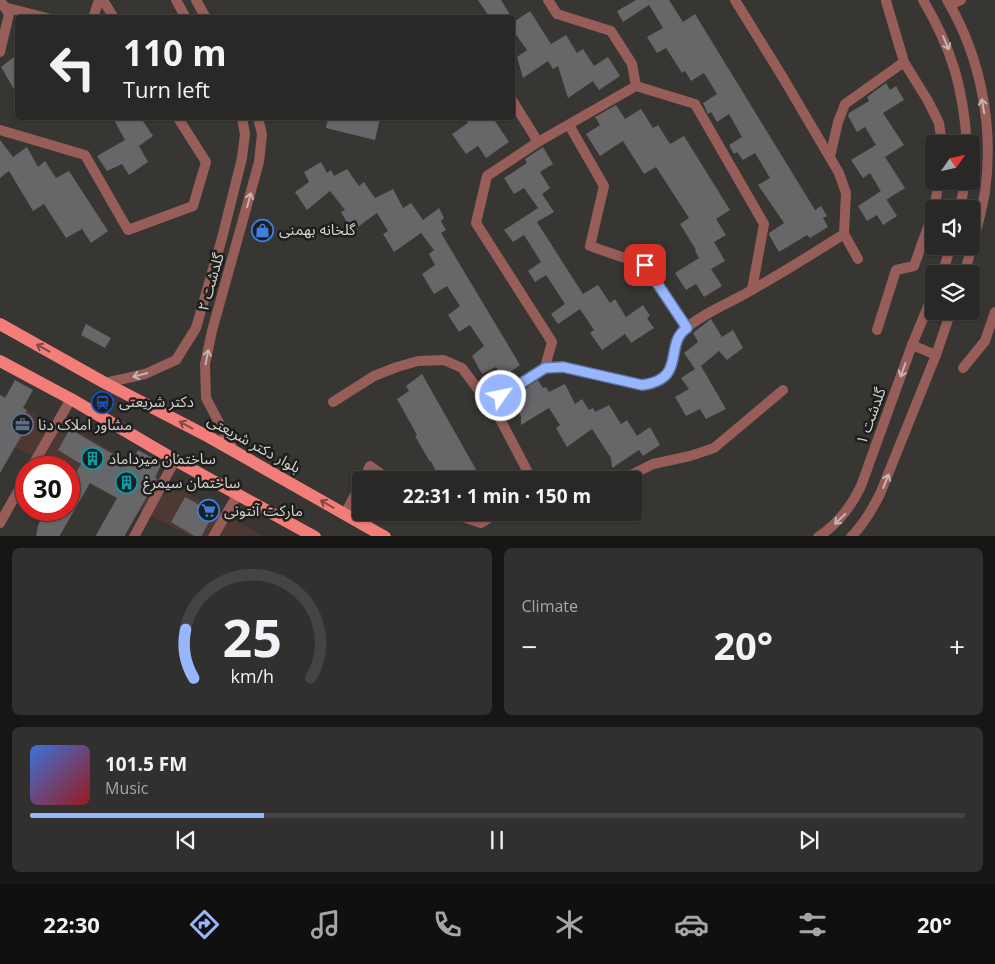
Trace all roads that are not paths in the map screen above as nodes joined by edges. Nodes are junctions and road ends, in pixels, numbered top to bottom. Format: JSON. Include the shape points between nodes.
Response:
{"nodes":[{"id":1,"x":99,"y":0,"type":"edge"},
{"id":2,"x":103,"y":0,"type":"edge"},
{"id":3,"x":176,"y":0,"type":"edge"},
{"id":4,"x":196,"y":0,"type":"edge"},
{"id":5,"x":548,"y":0,"type":"edge"},
{"id":6,"x":735,"y":0,"type":"edge"},
{"id":7,"x":923,"y":0,"type":"edge"},
{"id":8,"x":961,"y":0,"type":"edge"},
{"id":9,"x":886,"y":1,"type":"dead end"},
{"id":10,"x":2,"y":3,"type":"edge"},
{"id":11,"x":949,"y":3,"type":"edge"},
{"id":12,"x":38,"y":15,"type":"edge"},
{"id":13,"x":94,"y":15,"type":"edge"},
{"id":14,"x":112,"y":15,"type":"edge"},
{"id":15,"x":184,"y":15,"type":"edge"},
{"id":16,"x":204,"y":15,"type":"edge"},
{"id":17,"x":0,"y":52,"type":"edge"},
{"id":18,"x":904,"y":62,"type":"junction"},
{"id":19,"x":636,"y":86,"type":"junction"},
{"id":20,"x":515,"y":105,"type":"edge"},
{"id":21,"x":179,"y":120,"type":"edge"},
{"id":22,"x":242,"y":120,"type":"edge"},
{"id":23,"x":258,"y":120,"type":"edge"},
{"id":24,"x":569,"y":125,"type":"junction"},
{"id":25,"x":0,"y":130,"type":"edge"},
{"id":26,"x":941,"y":135,"type":"edge"},
{"id":27,"x":966,"y":135,"type":"edge"},
{"id":28,"x":538,"y":142,"type":"junction"},
{"id":29,"x":830,"y":157,"type":"junction"},
{"id":30,"x":844,"y":234,"type":"junction"},
{"id":31,"x":925,"y":235,"type":"edge"},
{"id":32,"x":858,"y":259,"type":"dead end"},
{"id":33,"x":967,"y":265,"type":"edge"},
{"id":34,"x":752,"y":290,"type":"junction"},
{"id":35,"x":995,"y":312,"type":"edge"},
{"id":36,"x":925,"y":314,"type":"edge"},
{"id":37,"x":948,"y":320,"type":"edge"},
{"id":38,"x":0,"y":324,"type":"edge"},
{"id":39,"x":687,"y":328,"type":"junction"},
{"id":40,"x":877,"y":330,"type":"dead end"},
{"id":41,"x":912,"y":345,"type":"junction"},
{"id":42,"x":936,"y":355,"type":"junction"},
{"id":43,"x":0,"y":361,"type":"edge"},
{"id":44,"x":545,"y":368,"type":"junction"},
{"id":45,"x":964,"y":368,"type":"dead end"},
{"id":46,"x":105,"y":383,"type":"junction"},
{"id":47,"x":783,"y":390,"type":"dead end"},
{"id":48,"x":501,"y":396,"type":"junction"},
{"id":49,"x":71,"y":399,"type":"junction"},
{"id":50,"x":333,"y":402,"type":"dead end"},
{"id":51,"x":234,"y":452,"type":"junction"},
{"id":52,"x":38,"y":456,"type":"edge"},
{"id":53,"x":175,"y":460,"type":"junction"},
{"id":54,"x":367,"y":471,"type":"edge"},
{"id":55,"x":377,"y":471,"type":"edge"},
{"id":56,"x":527,"y":471,"type":"edge"},
{"id":57,"x":639,"y":471,"type":"edge"},
{"id":58,"x":238,"y":494,"type":"junction"},
{"id":59,"x":15,"y":496,"type":"edge"},
{"id":60,"x":352,"y":500,"type":"edge"},
{"id":61,"x":345,"y":514,"type":"junction"},
{"id":62,"x":0,"y":523,"type":"edge"},
{"id":63,"x":134,"y":536,"type":"edge"},
{"id":64,"x":213,"y":536,"type":"edge"},
{"id":65,"x":314,"y":536,"type":"edge"},
{"id":66,"x":385,"y":536,"type":"edge"},
{"id":67,"x":818,"y":536,"type":"edge"},
{"id":68,"x":851,"y":536,"type":"edge"}],
"edges":[{"from":1,"to":13,"type":"street"},
{"from":2,"to":14,"type":"street"},
{"from":3,"to":15,"type":"street"},
{"from":4,"to":16,"type":"street"},
{"from":5,"to":19,"type":"street","via":[[557,14],[611,31],[632,64]]},
{"from":6,"to":29,"type":"street"},
{"from":7,"to":27,"type":"street","one_way":true,"via":[[947,44],[958,78]]},
{"from":8,"to":11,"type":"street"},
{"from":9,"to":18,"type":"street"},
{"from":10,"to":12,"type":"street"},
{"from":10,"to":17,"type":"street","via":[[9,14]]},
{"from":33,"to":11,"type":"street","one_way":true,"via":[[984,192],[988,157],[986,117],[978,73],[966,36]]},
{"from":18,"to":26,"type":"street","via":[[928,101]]},
{"from":18,"to":29,"type":"street","via":[[845,104]]},
{"from":19,"to":24,"type":"street"},
{"from":19,"to":34,"type":"street","via":[[695,104],[760,215],[764,224]]},
{"from":20,"to":28,"type":"street"},
{"from":21,"to":25,"type":"street","via":[[206,162],[193,206],[128,230],[85,156]]},
{"from":22,"to":46,"type":"street","name":"گلدشت ۲","one_way":true,"via":[[245,134],[242,158],[196,328],[176,360],[146,374]]},
{"from":51,"to":23,"type":"street","name":"گلدشت ۲","one_way":true,"via":[[206,398],[205,364],[259,162],[262,134]]},
{"from":24,"to":28,"type":"street"},
{"from":24,"to":39,"type":"street","via":[[604,186],[590,246],[645,265]]},
{"from":28,"to":44,"type":"street","via":[[487,176],[476,223],[552,342]]},
{"from":29,"to":30,"type":"street","via":[[846,193]]},
{"from":30,"to":32,"type":"street"},
{"from":30,"to":34,"type":"street"},
{"from":31,"to":40,"type":"street","via":[[914,266],[896,270]]},
{"from":34,"to":39,"type":"street"},
{"from":35,"to":45,"type":"street","via":[[985,341]]},
{"from":36,"to":41,"type":"street","name":"گلدشت ۱"},
{"from":37,"to":42,"type":"street"},
{"from":46,"to":38,"type":"main road","name":"بلوار دکتر شریعتی","one_way":true},
{"from":39,"to":44,"type":"street","via":[[677,340],[672,368],[653,384],[642,385],[563,367]]},
{"from":41,"to":42,"type":"street"},
{"from":41,"to":67,"type":"street","name":"گلدشت ۱","one_way":true,"via":[[853,504]]},
{"from":68,"to":42,"type":"street","one_way":true,"via":[[870,514],[880,494]]},
{"from":43,"to":49,"type":"main road"},
{"from":44,"to":48,"type":"street"},
{"from":51,"to":46,"type":"main road","name":"بلوار دکتر شریعتی","one_way":true},
{"from":47,"to":57,"type":"street","via":[[714,448],[653,464]]},
{"from":48,"to":50,"type":"street","via":[[483,396],[462,368],[444,360],[418,361],[397,367],[374,376]]},
{"from":48,"to":56,"type":"street","via":[[500,419]]},
{"from":49,"to":52,"type":"street"},
{"from":49,"to":53,"type":"main road"},
{"from":61,"to":51,"type":"main road","name":"بلوار دکتر شریعتی","one_way":true},
{"from":53,"to":58,"type":"main road"},
{"from":53,"to":63,"type":"street"},
{"from":54,"to":55,"type":"street","via":[[370,466]]},
{"from":58,"to":64,"type":"street"},
{"from":58,"to":65,"type":"main road"},
{"from":59,"to":62,"type":"street"},
{"from":60,"to":61,"type":"street"},
{"from":61,"to":66,"type":"main road","name":"بلوار دکتر شریعتی"}]}
